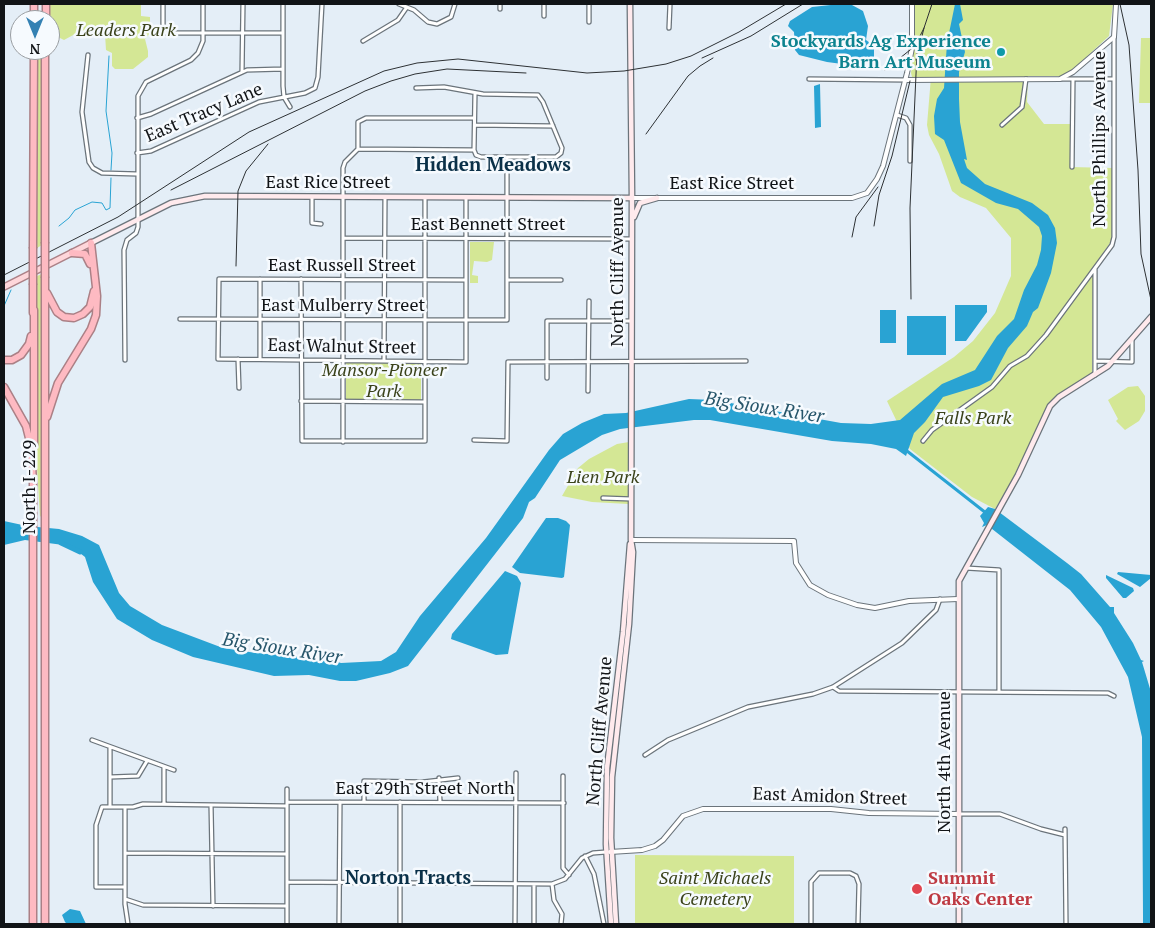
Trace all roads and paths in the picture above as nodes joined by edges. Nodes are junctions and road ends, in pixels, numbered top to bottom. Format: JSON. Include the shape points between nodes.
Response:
{"nodes":[{"id":1,"x":163,"y":4,"type":"edge"},
{"id":2,"x":203,"y":4,"type":"edge"},
{"id":3,"x":243,"y":4,"type":"edge"},
{"id":4,"x":283,"y":4,"type":"edge"},
{"id":5,"x":322,"y":4,"type":"edge"},
{"id":6,"x":400,"y":4,"type":"edge"},
{"id":7,"x":500,"y":4,"type":"edge"},
{"id":8,"x":544,"y":4,"type":"edge"},
{"id":9,"x":589,"y":4,"type":"edge"},
{"id":10,"x":630,"y":4,"type":"edge"},
{"id":11,"x":670,"y":4,"type":"edge"},
{"id":12,"x":912,"y":4,"type":"edge"},
{"id":13,"x":1116,"y":4,"type":"edge"},
{"id":14,"x":455,"y":5,"type":"edge"},
{"id":15,"x":407,"y":7,"type":"junction"},
{"id":16,"x":500,"y":9,"type":"dead end"},
{"id":17,"x":544,"y":16,"type":"dead end"},
{"id":18,"x":589,"y":22,"type":"dead end"},
{"id":19,"x":670,"y":28,"type":"dead end"},
{"id":20,"x":203,"y":33,"type":"junction"},
{"id":21,"x":242,"y":33,"type":"junction"},
{"id":22,"x":283,"y":33,"type":"junction"},
{"id":23,"x":1114,"y":36,"type":"junction"},
{"id":24,"x":363,"y":41,"type":"dead end"},
{"id":25,"x":88,"y":56,"type":"dead end"},
{"id":26,"x":34,"y":60,"type":"edge"},
{"id":27,"x":46,"y":60,"type":"edge"},
{"id":28,"x":283,"y":69,"type":"junction"},
{"id":29,"x":242,"y":72,"type":"junction"},
{"id":30,"x":809,"y":79,"type":"dead end"},
{"id":31,"x":1026,"y":79,"type":"junction"},
{"id":32,"x":1060,"y":79,"type":"junction"},
{"id":33,"x":1073,"y":79,"type":"junction"},
{"id":34,"x":1114,"y":79,"type":"junction"},
{"id":35,"x":905,"y":80,"type":"junction"},
{"id":36,"x":416,"y":88,"type":"dead end"},
{"id":37,"x":475,"y":93,"type":"junction"},
{"id":38,"x":284,"y":97,"type":"junction"},
{"id":39,"x":290,"y":107,"type":"dead end"},
{"id":40,"x":897,"y":115,"type":"junction"},
{"id":41,"x":137,"y":118,"type":"junction"},
{"id":42,"x":474,"y":118,"type":"junction"},
{"id":43,"x":475,"y":125,"type":"junction"},
{"id":44,"x":1002,"y":125,"type":"dead end"},
{"id":45,"x":553,"y":126,"type":"junction"},
{"id":46,"x":358,"y":149,"type":"junction"},
{"id":47,"x":474,"y":150,"type":"junction"},
{"id":48,"x":138,"y":153,"type":"junction"},
{"id":49,"x":507,"y":157,"type":"junction"},
{"id":50,"x":910,"y":161,"type":"dead end"},
{"id":51,"x":1072,"y":167,"type":"dead end"},
{"id":52,"x":138,"y":174,"type":"junction"},
{"id":53,"x":312,"y":197,"type":"junction"},
{"id":54,"x":343,"y":197,"type":"junction"},
{"id":55,"x":385,"y":198,"type":"junction"},
{"id":56,"x":425,"y":198,"type":"junction"},
{"id":57,"x":466,"y":198,"type":"junction"},
{"id":58,"x":507,"y":198,"type":"junction"},
{"id":59,"x":632,"y":198,"type":"junction"},
{"id":60,"x":657,"y":198,"type":"junction"},
{"id":61,"x":137,"y":220,"type":"junction"},
{"id":62,"x":632,"y":223,"type":"junction"},
{"id":63,"x":321,"y":224,"type":"dead end"},
{"id":64,"x":343,"y":238,"type":"junction"},
{"id":65,"x":384,"y":238,"type":"junction"},
{"id":66,"x":425,"y":238,"type":"junction"},
{"id":67,"x":466,"y":238,"type":"junction"},
{"id":68,"x":506,"y":239,"type":"junction"},
{"id":69,"x":632,"y":239,"type":"junction"},
{"id":70,"x":89,"y":244,"type":"junction"},
{"id":71,"x":72,"y":253,"type":"junction"},
{"id":72,"x":90,"y":264,"type":"junction"},
{"id":73,"x":1095,"y":268,"type":"junction"},
{"id":74,"x":260,"y":279,"type":"junction"},
{"id":75,"x":301,"y":279,"type":"junction"},
{"id":76,"x":343,"y":279,"type":"junction"},
{"id":77,"x":45,"y":280,"type":"junction"},
{"id":78,"x":384,"y":280,"type":"junction"},
{"id":79,"x":425,"y":280,"type":"junction"},
{"id":80,"x":466,"y":280,"type":"junction"},
{"id":81,"x":507,"y":280,"type":"junction"},
{"id":82,"x":561,"y":280,"type":"dead end"},
{"id":83,"x":4,"y":287,"type":"edge"},
{"id":84,"x":589,"y":300,"type":"dead end"},
{"id":85,"x":34,"y":310,"type":"junction"},
{"id":86,"x":1151,"y":317,"type":"edge"},
{"id":87,"x":180,"y":319,"type":"dead end"},
{"id":88,"x":219,"y":319,"type":"junction"},
{"id":89,"x":260,"y":319,"type":"junction"},
{"id":90,"x":301,"y":320,"type":"junction"},
{"id":91,"x":343,"y":320,"type":"junction"},
{"id":92,"x":384,"y":320,"type":"junction"},
{"id":93,"x":425,"y":320,"type":"junction"},
{"id":94,"x":466,"y":320,"type":"junction"},
{"id":95,"x":589,"y":321,"type":"junction"},
{"id":96,"x":631,"y":321,"type":"junction"},
{"id":97,"x":1132,"y":340,"type":"junction"},
{"id":98,"x":238,"y":359,"type":"junction"},
{"id":99,"x":260,"y":359,"type":"junction"},
{"id":100,"x":4,"y":360,"type":"edge"},
{"id":101,"x":124,"y":360,"type":"dead end"},
{"id":102,"x":301,"y":360,"type":"junction"},
{"id":103,"x":343,"y":360,"type":"junction"},
{"id":104,"x":384,"y":361,"type":"junction"},
{"id":105,"x":632,"y":361,"type":"junction"},
{"id":106,"x":746,"y":361,"type":"dead end"},
{"id":107,"x":1095,"y":361,"type":"junction"},
{"id":108,"x":424,"y":362,"type":"junction"},
{"id":109,"x":547,"y":362,"type":"junction"},
{"id":110,"x":588,"y":362,"type":"junction"},
{"id":111,"x":1112,"y":362,"type":"junction"},
{"id":112,"x":1095,"y":375,"type":"junction"},
{"id":113,"x":547,"y":378,"type":"dead end"},
{"id":114,"x":4,"y":387,"type":"edge"},
{"id":115,"x":239,"y":388,"type":"dead end"},
{"id":116,"x":588,"y":391,"type":"dead end"},
{"id":117,"x":301,"y":401,"type":"junction"},
{"id":118,"x":343,"y":402,"type":"junction"},
{"id":119,"x":424,"y":402,"type":"junction"},
{"id":120,"x":474,"y":440,"type":"dead end"},
{"id":121,"x":343,"y":442,"type":"junction"},
{"id":122,"x":923,"y":442,"type":"dead end"},
{"id":123,"x":45,"y":451,"type":"junction"},
{"id":124,"x":33,"y":483,"type":"junction"},
{"id":125,"x":603,"y":498,"type":"dead end"},
{"id":126,"x":632,"y":499,"type":"junction"},
{"id":127,"x":631,"y":540,"type":"junction"},
{"id":128,"x":965,"y":568,"type":"junction"},
{"id":129,"x":940,"y":599,"type":"junction"},
{"id":130,"x":958,"y":599,"type":"junction"},
{"id":131,"x":833,"y":687,"type":"junction"},
{"id":132,"x":958,"y":692,"type":"junction"},
{"id":133,"x":999,"y":692,"type":"junction"},
{"id":134,"x":1114,"y":696,"type":"dead end"},
{"id":135,"x":92,"y":740,"type":"dead end"},
{"id":136,"x":110,"y":748,"type":"junction"},
{"id":137,"x":646,"y":755,"type":"dead end"},
{"id":138,"x":147,"y":761,"type":"junction"},
{"id":139,"x":164,"y":767,"type":"junction"},
{"id":140,"x":174,"y":770,"type":"dead end"},
{"id":141,"x":516,"y":773,"type":"dead end"},
{"id":142,"x":111,"y":776,"type":"junction"},
{"id":143,"x":563,"y":776,"type":"dead end"},
{"id":144,"x":439,"y":778,"type":"junction"},
{"id":145,"x":458,"y":778,"type":"dead end"},
{"id":146,"x":287,"y":789,"type":"dead end"},
{"id":147,"x":287,"y":802,"type":"junction"},
{"id":148,"x":340,"y":802,"type":"junction"},
{"id":149,"x":364,"y":802,"type":"junction"},
{"id":150,"x":400,"y":802,"type":"junction"},
{"id":151,"x":440,"y":802,"type":"junction"},
{"id":152,"x":516,"y":803,"type":"junction"},
{"id":153,"x":564,"y":803,"type":"junction"},
{"id":154,"x":164,"y":804,"type":"junction"},
{"id":155,"x":211,"y":805,"type":"junction"},
{"id":156,"x":287,"y":806,"type":"junction"},
{"id":157,"x":110,"y":807,"type":"junction"},
{"id":158,"x":125,"y":807,"type":"junction"},
{"id":159,"x":959,"y":814,"type":"junction"},
{"id":160,"x":1066,"y":829,"type":"dead end"},
{"id":161,"x":1066,"y":835,"type":"junction"},
{"id":162,"x":609,"y":852,"type":"junction"},
{"id":163,"x":125,"y":853,"type":"junction"},
{"id":164,"x":212,"y":853,"type":"junction"},
{"id":165,"x":287,"y":854,"type":"junction"},
{"id":166,"x":585,"y":856,"type":"junction"},
{"id":167,"x":569,"y":875,"type":"junction"},
{"id":168,"x":287,"y":882,"type":"junction"},
{"id":169,"x":340,"y":882,"type":"junction"},
{"id":170,"x":400,"y":883,"type":"junction"},
{"id":171,"x":515,"y":884,"type":"junction"},
{"id":172,"x":534,"y":884,"type":"junction"},
{"id":173,"x":552,"y":884,"type":"junction"},
{"id":174,"x":125,"y":887,"type":"junction"},
{"id":175,"x":125,"y":900,"type":"junction"},
{"id":176,"x":213,"y":906,"type":"junction"},
{"id":177,"x":287,"y":906,"type":"junction"},
{"id":178,"x":33,"y":924,"type":"edge"},
{"id":179,"x":45,"y":924,"type":"edge"},
{"id":180,"x":128,"y":924,"type":"edge"},
{"id":181,"x":287,"y":924,"type":"edge"},
{"id":182,"x":339,"y":924,"type":"edge"},
{"id":183,"x":400,"y":924,"type":"edge"},
{"id":184,"x":515,"y":924,"type":"edge"},
{"id":185,"x":534,"y":924,"type":"edge"},
{"id":186,"x":561,"y":924,"type":"edge"},
{"id":187,"x":604,"y":924,"type":"edge"},
{"id":188,"x":611,"y":924,"type":"edge"},
{"id":189,"x":616,"y":924,"type":"edge"},
{"id":190,"x":811,"y":924,"type":"edge"},
{"id":191,"x":858,"y":924,"type":"edge"},
{"id":192,"x":959,"y":924,"type":"edge"},
{"id":193,"x":1066,"y":924,"type":"edge"}],
"edges":[{"from":1,"to":20,"type":"street","via":[[163,32]]},
{"from":2,"to":20,"type":"street"},
{"from":3,"to":21,"type":"street"},
{"from":4,"to":22,"type":"street"},
{"from":5,"to":38,"type":"street","name":"East Tracy Lane","via":[[315,88]]},
{"from":6,"to":15,"type":"street"},
{"from":7,"to":16,"type":"street"},
{"from":8,"to":17,"type":"street"},
{"from":9,"to":18,"type":"street"},
{"from":10,"to":59,"type":"main road","name":"North Cliff Avenue"},
{"from":11,"to":19,"type":"street"},
{"from":12,"to":35,"type":"street","via":[[912,47]]},
{"from":13,"to":23,"type":"street","name":"North Phillips Avenue"},
{"from":14,"to":15,"type":"street","via":[[451,17],[437,24],[428,22]]},
{"from":15,"to":24,"type":"street","via":[[398,20]]},
{"from":20,"to":21,"type":"street"},
{"from":20,"to":41,"type":"street","via":[[201,48],[193,58],[142,86]]},
{"from":21,"to":22,"type":"street"},
{"from":21,"to":29,"type":"street"},
{"from":22,"to":28,"type":"street"},
{"from":23,"to":32,"type":"street","via":[[1073,72]]},
{"from":23,"to":34,"type":"street","name":"North Phillips Avenue"},
{"from":25,"to":52,"type":"street","via":[[82,112],[89,162],[102,174]]},
{"from":26,"to":85,"type":"highway","bridge":true},
{"from":27,"to":77,"type":"highway","name":"North I-229","bridge":true},
{"from":28,"to":29,"type":"street"},
{"from":28,"to":38,"type":"street"},
{"from":29,"to":41,"type":"street"},
{"from":30,"to":35,"type":"street"},
{"from":31,"to":32,"type":"street"},
{"from":31,"to":35,"type":"street"},
{"from":31,"to":44,"type":"street","via":[[1022,107]]},
{"from":32,"to":33,"type":"street"},
{"from":33,"to":34,"type":"street"},
{"from":33,"to":51,"type":"street"},
{"from":34,"to":73,"type":"street","name":"North Phillips Avenue","via":[[1114,237]]},
{"from":35,"to":40,"type":"street"},
{"from":36,"to":37,"type":"street","via":[[452,87]]},
{"from":37,"to":42,"type":"street"},
{"from":37,"to":45,"type":"street","via":[[540,96]]},
{"from":38,"to":39,"type":"street"},
{"from":38,"to":48,"type":"street","name":"East Tracy Lane","via":[[259,102],[152,151]]},
{"from":40,"to":50,"type":"street","via":[[906,118],[910,125]]},
{"from":40,"to":60,"type":"street","name":"East Rice Street","via":[[878,179],[866,193],[852,198]]},
{"from":41,"to":48,"type":"street"},
{"from":42,"to":43,"type":"street"},
{"from":42,"to":46,"type":"street","via":[[361,119],[357,127]]},
{"from":43,"to":45,"type":"street"},
{"from":43,"to":47,"type":"street"},
{"from":45,"to":49,"type":"street","via":[[562,148],[556,157]]},
{"from":46,"to":47,"type":"street"},
{"from":46,"to":54,"type":"street","via":[[344,164]]},
{"from":47,"to":49,"type":"street","via":[[481,157]]},
{"from":48,"to":52,"type":"street"},
{"from":49,"to":58,"type":"street"},
{"from":52,"to":61,"type":"street"},
{"from":53,"to":54,"type":"main road","name":"East Rice Street"},
{"from":53,"to":61,"type":"main road","name":"East Rice Street","via":[[192,198]]},
{"from":53,"to":63,"type":"street","via":[[312,224]]},
{"from":54,"to":55,"type":"main road","name":"East Rice Street"},
{"from":54,"to":64,"type":"street"},
{"from":55,"to":56,"type":"main road","name":"East Rice Street"},
{"from":55,"to":65,"type":"street"},
{"from":56,"to":57,"type":"main road","name":"East Rice Street"},
{"from":56,"to":66,"type":"street"},
{"from":57,"to":58,"type":"main road","name":"East Rice Street"},
{"from":57,"to":67,"type":"street"},
{"from":58,"to":59,"type":"main road","name":"East Rice Street"},
{"from":58,"to":68,"type":"street"},
{"from":59,"to":60,"type":"street","name":"East Rice Street"},
{"from":59,"to":62,"type":"main road","name":"North Cliff Avenue"},
{"from":60,"to":62,"type":"main road","via":[[640,203]]},
{"from":61,"to":70,"type":"main road","name":"East Rice Street"},
{"from":61,"to":101,"type":"street","via":[[136,233],[127,240],[124,250]]},
{"from":62,"to":69,"type":"main road","name":"North Cliff Avenue"},
{"from":64,"to":65,"type":"street","name":"East Bennett Street"},
{"from":64,"to":76,"type":"street"},
{"from":65,"to":66,"type":"street","name":"East Bennett Street"},
{"from":65,"to":78,"type":"street"},
{"from":66,"to":67,"type":"street","name":"East Bennett Street"},
{"from":66,"to":79,"type":"street"},
{"from":67,"to":68,"type":"street","name":"East Bennett Street"},
{"from":67,"to":80,"type":"street"},
{"from":68,"to":69,"type":"street","name":"East Bennett Street"},
{"from":68,"to":81,"type":"street"},
{"from":69,"to":96,"type":"main road","name":"North Cliff Avenue"},
{"from":70,"to":71,"type":"main road","name":"East Rice Street"},
{"from":70,"to":72,"type":"highway"},
{"from":70,"to":123,"type":"highway","via":[[97,296],[96,315],[52,396]]},
{"from":71,"to":72,"type":"highway","via":[[85,254]]},
{"from":71,"to":83,"type":"main road","name":"East Rice Street"},
{"from":72,"to":77,"type":"highway","via":[[93,300],[77,317],[64,317],[57,312],[49,299]]},
{"from":73,"to":107,"type":"street"},
{"from":73,"to":122,"type":"street","name":"North Phillips Avenue","via":[[1027,356],[1007,369],[985,393],[932,430]]},
{"from":74,"to":75,"type":"street","name":"East Russell Street"},
{"from":74,"to":88,"type":"street","name":"East Russell Street","via":[[219,279]]},
{"from":74,"to":89,"type":"street"},
{"from":75,"to":76,"type":"street","name":"East Russell Street"},
{"from":75,"to":90,"type":"street"},
{"from":76,"to":78,"type":"street","name":"East Russell Street"},
{"from":76,"to":91,"type":"street"},
{"from":77,"to":123,"type":"highway","name":"North I-229"},
{"from":78,"to":79,"type":"street","name":"East Russell Street"},
{"from":78,"to":92,"type":"street"},
{"from":79,"to":80,"type":"street","name":"East Russell Street"},
{"from":79,"to":93,"type":"street"},
{"from":80,"to":94,"type":"street"},
{"from":81,"to":82,"type":"street"},
{"from":81,"to":94,"type":"street","name":"East Mulberry Street","via":[[507,320]]},
{"from":84,"to":95,"type":"street"},
{"from":85,"to":100,"type":"highway","via":[[31,339],[26,350],[17,358]]},
{"from":85,"to":124,"type":"highway","name":"North I-229"},
{"from":86,"to":97,"type":"main road","name":"North 4th Avenue"},
{"from":87,"to":88,"type":"street","name":"East Mulberry Street"},
{"from":88,"to":89,"type":"street","name":"East Mulberry Street"},
{"from":88,"to":98,"type":"street","name":"East Walnut Street","via":[[218,359]]},
{"from":89,"to":90,"type":"street","name":"East Mulberry Street"},
{"from":89,"to":99,"type":"street"},
{"from":90,"to":91,"type":"street","name":"East Mulberry Street"},
{"from":90,"to":102,"type":"street"},
{"from":91,"to":92,"type":"street","name":"East Mulberry Street"},
{"from":91,"to":103,"type":"street"},
{"from":92,"to":93,"type":"street","name":"East Mulberry Street"},
{"from":92,"to":104,"type":"street"},
{"from":93,"to":94,"type":"street","name":"East Mulberry Street"},
{"from":93,"to":108,"type":"street"},
{"from":94,"to":108,"type":"street","name":"East Walnut Street","via":[[466,362]]},
{"from":95,"to":96,"type":"street"},
{"from":95,"to":109,"type":"street","via":[[548,321]]},
{"from":95,"to":110,"type":"street"},
{"from":96,"to":105,"type":"main road","name":"North Cliff Avenue"},
{"from":97,"to":111,"type":"main road","name":"North 4th Avenue"},
{"from":97,"to":111,"type":"street","via":[[1132,362]]},
{"from":98,"to":99,"type":"street","name":"East Walnut Street"},
{"from":98,"to":115,"type":"street"},
{"from":99,"to":102,"type":"street","name":"East Walnut Street"},
{"from":102,"to":103,"type":"street","name":"East Walnut Street"},
{"from":102,"to":117,"type":"street"},
{"from":103,"to":104,"type":"street","name":"East Walnut Street"},
{"from":103,"to":118,"type":"street"},
{"from":104,"to":108,"type":"street","name":"East Walnut Street"},
{"from":105,"to":106,"type":"street"},
{"from":105,"to":110,"type":"street"},
{"from":105,"to":126,"type":"main road","name":"North Cliff Avenue"},
{"from":107,"to":111,"type":"street"},
{"from":107,"to":112,"type":"street"},
{"from":108,"to":119,"type":"street"},
{"from":109,"to":110,"type":"street"},
{"from":109,"to":113,"type":"street"},
{"from":109,"to":120,"type":"street","via":[[508,362],[507,441]]},
{"from":110,"to":116,"type":"street"},
{"from":111,"to":112,"type":"main road","name":"North 4th Avenue"},
{"from":112,"to":128,"type":"main road","name":"North 4th Avenue","via":[[1058,397],[1050,406],[1005,499]]},
{"from":114,"to":124,"type":"highway","via":[[26,426],[31,446]]},
{"from":117,"to":118,"type":"street"},
{"from":117,"to":121,"type":"street","via":[[302,441]]},
{"from":118,"to":119,"type":"street"},
{"from":118,"to":121,"type":"street"},
{"from":119,"to":121,"type":"street","via":[[424,441]]},
{"from":123,"to":179,"type":"highway","name":"North I-229"},
{"from":124,"to":178,"type":"highway","name":"North I-229"},
{"from":125,"to":126,"type":"street"},
{"from":126,"to":127,"type":"main road","name":"North Cliff Avenue"},
{"from":127,"to":129,"type":"street","via":[[794,541],[795,558],[803,577],[828,595],[871,608],[909,600]]},
{"from":127,"to":162,"type":"main road","name":"North Cliff Avenue","via":[[608,749]]},
{"from":128,"to":130,"type":"main road","name":"North 4th Avenue","via":[[959,580]]},
{"from":128,"to":133,"type":"street","via":[[999,570]]},
{"from":129,"to":130,"type":"street"},
{"from":129,"to":131,"type":"street","via":[[936,610],[902,643]]},
{"from":130,"to":132,"type":"main road","name":"North 4th Avenue"},
{"from":131,"to":132,"type":"street","via":[[839,691]]},
{"from":131,"to":137,"type":"street","via":[[748,708],[668,740]]},
{"from":132,"to":133,"type":"street"},
{"from":132,"to":159,"type":"main road","name":"North 4th Avenue"},
{"from":133,"to":134,"type":"street","via":[[1108,693]]},
{"from":135,"to":136,"type":"street"},
{"from":136,"to":138,"type":"street"},
{"from":136,"to":142,"type":"street"},
{"from":138,"to":139,"type":"street"},
{"from":138,"to":142,"type":"street","via":[[138,776]]},
{"from":139,"to":140,"type":"street"},
{"from":139,"to":154,"type":"street"},
{"from":141,"to":152,"type":"street"},
{"from":142,"to":157,"type":"street"},
{"from":143,"to":153,"type":"street"},
{"from":144,"to":145,"type":"street"},
{"from":144,"to":149,"type":"street","via":[[423,782],[364,781]]},
{"from":144,"to":151,"type":"street"},
{"from":146,"to":147,"type":"street"},
{"from":147,"to":148,"type":"street","name":"East 29th Street North"},
{"from":147,"to":156,"type":"street"},
{"from":148,"to":149,"type":"street","name":"East 29th Street North"},
{"from":148,"to":169,"type":"street"},
{"from":149,"to":150,"type":"street","name":"East 29th Street North"},
{"from":150,"to":151,"type":"street","name":"East 29th Street North"},
{"from":150,"to":170,"type":"street"},
{"from":151,"to":152,"type":"street","name":"East 29th Street North"},
{"from":152,"to":153,"type":"street","name":"East 29th Street North"},
{"from":152,"to":171,"type":"street"},
{"from":153,"to":167,"type":"street","via":[[563,868]]},
{"from":154,"to":155,"type":"street"},
{"from":154,"to":158,"type":"street"},
{"from":155,"to":156,"type":"street"},
{"from":155,"to":164,"type":"street"},
{"from":156,"to":165,"type":"street"},
{"from":157,"to":158,"type":"street"},
{"from":157,"to":174,"type":"street","via":[[102,808],[96,825],[96,887]]},
{"from":158,"to":163,"type":"street"},
{"from":159,"to":161,"type":"street","name":"East Amidon Street","via":[[1000,814]]},
{"from":159,"to":162,"type":"street","name":"East Amidon Street","via":[[703,809],[683,816],[655,846]]},
{"from":159,"to":192,"type":"main road","name":"North 4th Avenue"},
{"from":160,"to":161,"type":"street"},
{"from":161,"to":193,"type":"street"},
{"from":162,"to":166,"type":"street"},
{"from":162,"to":188,"type":"main road","name":"North Cliff Avenue"},
{"from":162,"to":189,"type":"main road","name":"North Cliff Avenue"},
{"from":163,"to":164,"type":"street"},
{"from":163,"to":174,"type":"street"},
{"from":164,"to":165,"type":"street"},
{"from":164,"to":176,"type":"street"},
{"from":165,"to":168,"type":"street"},
{"from":166,"to":167,"type":"street"},
{"from":166,"to":187,"type":"street","via":[[594,874]]},
{"from":167,"to":173,"type":"street"},
{"from":168,"to":169,"type":"street"},
{"from":168,"to":177,"type":"street"},
{"from":169,"to":170,"type":"street"},
{"from":169,"to":182,"type":"street"},
{"from":170,"to":171,"type":"street"},
{"from":170,"to":183,"type":"street"},
{"from":171,"to":172,"type":"street"},
{"from":171,"to":184,"type":"street"},
{"from":172,"to":173,"type":"street"},
{"from":172,"to":185,"type":"street"},
{"from":173,"to":186,"type":"street","via":[[554,900],[562,914]]},
{"from":174,"to":175,"type":"street"},
{"from":175,"to":176,"type":"street","via":[[143,905]]},
{"from":175,"to":180,"type":"street"},
{"from":176,"to":177,"type":"street"},
{"from":177,"to":181,"type":"street"},
{"from":190,"to":191,"type":"street","via":[[811,882],[820,873],[856,876]]}]}
